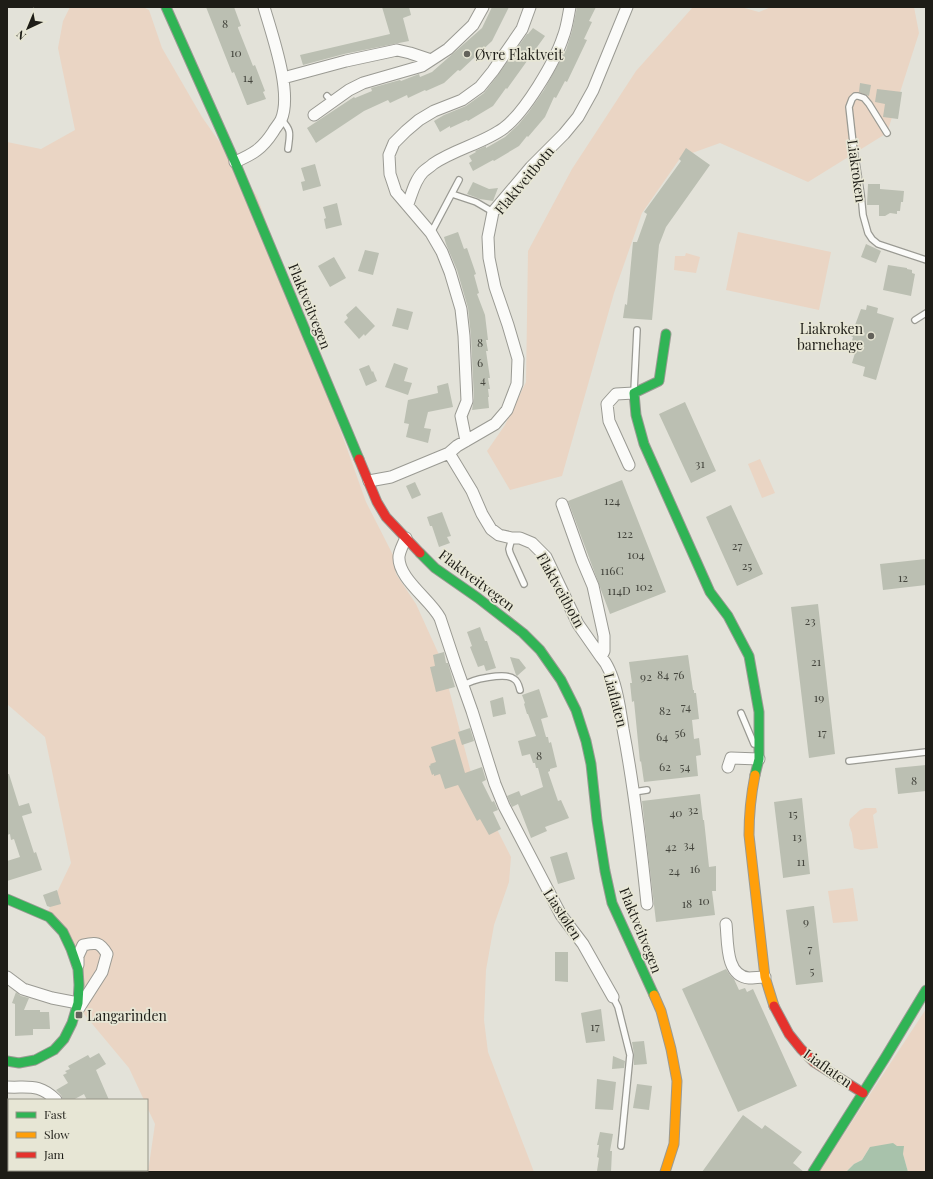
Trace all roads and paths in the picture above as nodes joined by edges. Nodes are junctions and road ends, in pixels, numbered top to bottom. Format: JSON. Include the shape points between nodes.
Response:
{"nodes":[{"id":1,"x":166,"y":7,"type":"edge"},
{"id":2,"x":264,"y":7,"type":"edge"},
{"id":3,"x":483,"y":7,"type":"edge"},
{"id":4,"x":530,"y":7,"type":"edge"},
{"id":5,"x":570,"y":7,"type":"edge"},
{"id":6,"x":627,"y":7,"type":"edge"},
{"id":7,"x":431,"y":60,"type":"junction"},
{"id":8,"x":283,"y":78,"type":"junction"},
{"id":9,"x":314,"y":115,"type":"dead end"},
{"id":10,"x":281,"y":119,"type":"junction"},
{"id":11,"x":887,"y":133,"type":"dead end"},
{"id":12,"x":288,"y":149,"type":"dead end"},
{"id":13,"x":235,"y":162,"type":"junction"},
{"id":14,"x":459,"y":180,"type":"dead end"},
{"id":15,"x":452,"y":194,"type":"junction"},
{"id":16,"x":408,"y":204,"type":"junction"},
{"id":17,"x":494,"y":212,"type":"junction"},
{"id":18,"x":431,"y":233,"type":"junction"},
{"id":19,"x":926,"y":260,"type":"edge"},
{"id":20,"x":926,"y":312,"type":"edge"},
{"id":21,"x":915,"y":320,"type":"dead end"},
{"id":22,"x":637,"y":330,"type":"dead end"},
{"id":23,"x":666,"y":334,"type":"dead end"},
{"id":24,"x":634,"y":393,"type":"junction"},
{"id":25,"x":466,"y":441,"type":"junction"},
{"id":26,"x":450,"y":452,"type":"junction"},
{"id":27,"x":629,"y":466,"type":"dead end"},
{"id":28,"x":369,"y":481,"type":"junction"},
{"id":29,"x":562,"y":504,"type":"dead end"},
{"id":30,"x":406,"y":538,"type":"junction"},
{"id":31,"x":512,"y":538,"type":"junction"},
{"id":32,"x":524,"y":584,"type":"dead end"},
{"id":33,"x":601,"y":657,"type":"junction"},
{"id":34,"x":463,"y":686,"type":"junction"},
{"id":35,"x":520,"y":690,"type":"dead end"},
{"id":36,"x":740,"y":713,"type":"dead end"},
{"id":37,"x":926,"y":752,"type":"edge"},
{"id":38,"x":759,"y":754,"type":"junction"},
{"id":39,"x":849,"y":761,"type":"dead end"},
{"id":40,"x":728,"y":767,"type":"dead end"},
{"id":41,"x":647,"y":790,"type":"dead end"},
{"id":42,"x":634,"y":792,"type":"junction"},
{"id":43,"x":7,"y":899,"type":"edge"},
{"id":44,"x":647,"y":904,"type":"dead end"},
{"id":45,"x":726,"y":924,"type":"dead end"},
{"id":46,"x":78,"y":969,"type":"junction"},
{"id":47,"x":7,"y":977,"type":"edge"},
{"id":48,"x":765,"y":977,"type":"junction"},
{"id":49,"x":926,"y":990,"type":"edge"},
{"id":50,"x":613,"y":996,"type":"joint"},
{"id":51,"x":78,"y":1003,"type":"junction"},
{"id":52,"x":74,"y":1015,"type":"junction"},
{"id":53,"x":7,"y":1061,"type":"edge"},
{"id":54,"x":7,"y":1087,"type":"edge"},
{"id":55,"x":863,"y":1093,"type":"junction"},
{"id":56,"x":55,"y":1099,"type":"edge"},
{"id":57,"x":621,"y":1146,"type":"dead end"},
{"id":58,"x":665,"y":1172,"type":"edge"},
{"id":59,"x":813,"y":1172,"type":"edge"}],
"edges":[{"from":1,"to":13,"type":"main road","name":"Flaktveitvegen"},
{"from":2,"to":8,"type":"street"},
{"from":3,"to":7,"type":"street","via":[[473,25],[448,49]]},
{"from":4,"to":16,"type":"street","via":[[522,29],[480,87],[462,100],[419,120],[394,143],[389,155],[390,174],[396,192]]},
{"from":5,"to":16,"type":"street","via":[[564,36],[552,63],[521,111],[504,128],[456,151],[423,172],[414,185]]},
{"from":6,"to":17,"type":"street","name":"Flaktveitbotn","via":[[593,90],[578,117],[531,167]]},
{"from":7,"to":8,"type":"street","via":[[397,50]]},
{"from":7,"to":9,"type":"street","via":[[422,66],[363,84],[330,99]]},
{"from":8,"to":10,"type":"street","via":[[285,101]]},
{"from":10,"to":12,"type":"lane","via":[[290,130]]},
{"from":10,"to":13,"type":"street","via":[[266,143],[252,155]]},
{"from":11,"to":19,"type":"lane","name":"Liakroken","via":[[870,104],[864,98],[855,96],[849,108],[863,215],[868,234],[878,244]]},
{"from":13,"to":28,"type":"main road","name":"Flaktveitvegen"},
{"from":14,"to":15,"type":"lane"},
{"from":15,"to":17,"type":"lane","via":[[476,202]]},
{"from":15,"to":18,"type":"lane"},
{"from":16,"to":18,"type":"street"},
{"from":17,"to":25,"type":"street","name":"Flaktveitbotn","via":[[488,237],[489,258],[495,287],[518,359],[517,384],[506,410],[495,424]]},
{"from":18,"to":25,"type":"street","via":[[450,272],[461,309],[467,401],[460,416]]},
{"from":20,"to":21,"type":"lane"},
{"from":22,"to":24,"type":"lane"},
{"from":23,"to":24,"type":"main road","via":[[659,381]]},
{"from":24,"to":27,"type":"street","via":[[616,394],[607,404],[609,421]]},
{"from":24,"to":38,"type":"main road","name":"Liaflaten","via":[[636,415],[644,444],[710,592],[728,616],[749,656],[759,712]]},
{"from":25,"to":26,"type":"street","name":"Flaktveitbotn"},
{"from":26,"to":28,"type":"street","name":"Flaktveitbotn","via":[[392,478]]},
{"from":26,"to":31,"type":"street","name":"Flaktveitbotn","via":[[491,529],[499,535]]},
{"from":28,"to":30,"type":"main road","name":"Flaktveitvegen","via":[[386,517]]},
{"from":29,"to":33,"type":"street","name":"Liaflaten","via":[[593,586],[604,636],[604,651]]},
{"from":30,"to":34,"type":"street","name":"Liastølen","via":[[399,562],[409,581],[437,612]]},
{"from":30,"to":58,"type":"main road","name":"Flaktveitvegen","via":[[435,568],[502,616],[540,650],[561,680],[576,710],[591,764],[597,820],[612,903],[660,1011],[671,1049],[677,1081],[676,1115],[674,1144]]},
{"from":31,"to":32,"type":"lane","name":"Flaktveitbotn","via":[[510,553]]},
{"from":31,"to":33,"type":"street","name":"Flaktveitbotn","via":[[532,543],[546,557],[578,624]]},
{"from":33,"to":42,"type":"street","name":"Liaflaten","via":[[605,661],[620,706]]},
{"from":34,"to":35,"type":"lane","via":[[472,681],[506,676],[516,680]]},
{"from":34,"to":50,"type":"street","name":"Liastølen","via":[[492,778],[504,806],[561,915],[583,944]]},
{"from":36,"to":38,"type":"lane"},
{"from":37,"to":39,"type":"lane"},
{"from":38,"to":40,"type":"street","via":[[731,758]]},
{"from":38,"to":48,"type":"main road","name":"Liaflaten","via":[[751,795],[749,835]]},
{"from":41,"to":42,"type":"lane"},
{"from":42,"to":44,"type":"street","name":"Liaflaten"},
{"from":43,"to":46,"type":"main road","via":[[49,916],[62,932]]},
{"from":45,"to":48,"type":"street","via":[[730,962],[733,968],[748,978]]},
{"from":46,"to":51,"type":"main road"},
{"from":46,"to":52,"type":"street","via":[[78,956],[83,945],[93,942],[102,945],[107,954],[102,972]]},
{"from":47,"to":51,"type":"street","via":[[23,989]]},
{"from":48,"to":55,"type":"main road","name":"Liaflaten","via":[[773,1005],[789,1034],[801,1049],[814,1062]]},
{"from":49,"to":55,"type":"main road"},
{"from":50,"to":57,"type":"lane","name":"Liastølen","via":[[630,1055]]},
{"from":51,"to":52,"type":"main road"},
{"from":52,"to":53,"type":"main road","via":[[64,1039],[54,1050],[35,1060],[20,1063]]},
{"from":54,"to":56,"type":"street","via":[[36,1087]]},
{"from":55,"to":59,"type":"main road"}]}
